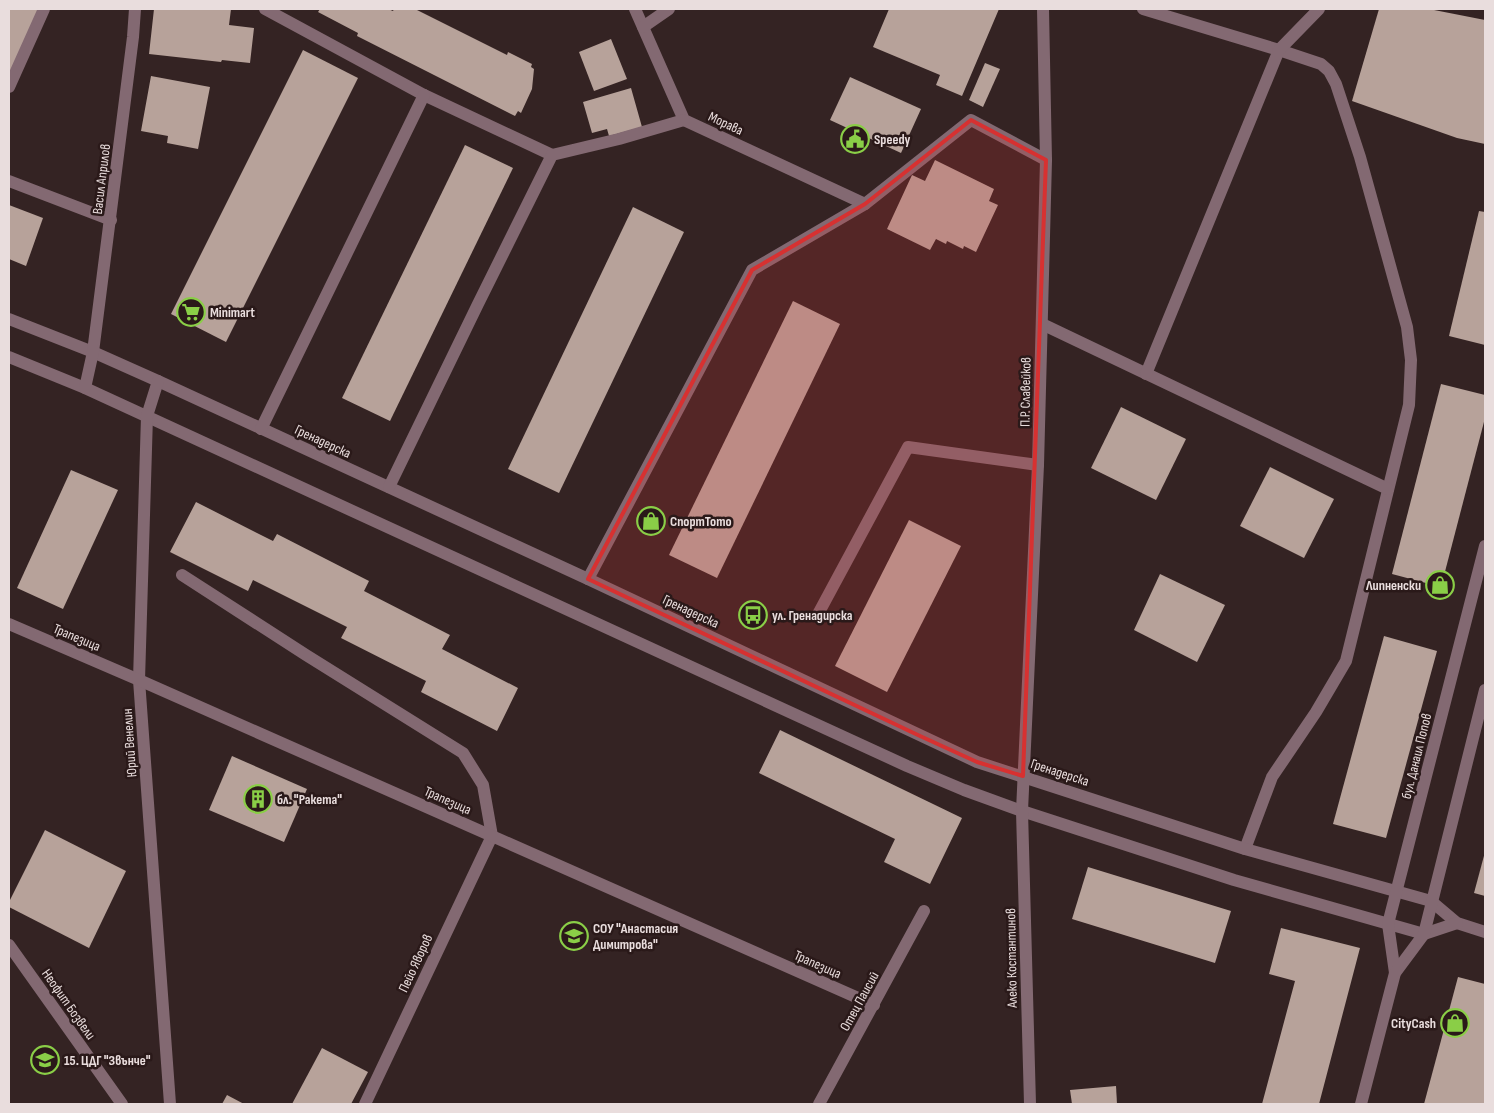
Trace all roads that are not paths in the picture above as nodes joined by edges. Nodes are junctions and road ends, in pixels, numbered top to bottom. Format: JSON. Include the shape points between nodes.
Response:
{"nodes":[{"id":1,"x":44,"y":9,"type":"edge"},
{"id":2,"x":135,"y":9,"type":"edge"},
{"id":3,"x":265,"y":9,"type":"edge"},
{"id":4,"x":634,"y":9,"type":"edge"},
{"id":5,"x":669,"y":9,"type":"edge"},
{"id":6,"x":1043,"y":9,"type":"edge"},
{"id":7,"x":1143,"y":9,"type":"edge"},
{"id":8,"x":1319,"y":9,"type":"edge"},
{"id":9,"x":643,"y":27,"type":"junction"},
{"id":10,"x":1280,"y":50,"type":"junction"},
{"id":11,"x":9,"y":87,"type":"edge"},
{"id":12,"x":424,"y":96,"type":"junction"},
{"id":13,"x":684,"y":120,"type":"junction"},
{"id":14,"x":552,"y":155,"type":"junction"},
{"id":15,"x":1046,"y":160,"type":"junction"},
{"id":16,"x":9,"y":181,"type":"edge"},
{"id":17,"x":865,"y":204,"type":"junction"},
{"id":18,"x":111,"y":220,"type":"junction"},
{"id":19,"x":9,"y":319,"type":"edge"},
{"id":20,"x":1042,"y":324,"type":"junction"},
{"id":21,"x":93,"y":352,"type":"junction"},
{"id":22,"x":9,"y":357,"type":"edge"},
{"id":23,"x":1146,"y":374,"type":"junction"},
{"id":24,"x":158,"y":382,"type":"junction"},
{"id":25,"x":85,"y":388,"type":"junction"},
{"id":26,"x":147,"y":416,"type":"junction"},
{"id":27,"x":261,"y":429,"type":"junction"},
{"id":28,"x":1038,"y":465,"type":"junction"},
{"id":29,"x":389,"y":488,"type":"junction"},
{"id":30,"x":1388,"y":489,"type":"junction"},
{"id":31,"x":1485,"y":546,"type":"edge"},
{"id":32,"x":182,"y":575,"type":"dead end"},
{"id":33,"x":588,"y":579,"type":"junction"},
{"id":34,"x":817,"y":616,"type":"dead end"},
{"id":35,"x":9,"y":624,"type":"edge"},
{"id":36,"x":139,"y":680,"type":"junction"},
{"id":37,"x":1485,"y":690,"type":"edge"},
{"id":38,"x":1023,"y":776,"type":"junction"},
{"id":39,"x":1022,"y":811,"type":"junction"},
{"id":40,"x":492,"y":836,"type":"junction"},
{"id":41,"x":1246,"y":849,"type":"junction"},
{"id":42,"x":1397,"y":891,"type":"junction"},
{"id":43,"x":1431,"y":901,"type":"junction"},
{"id":44,"x":924,"y":911,"type":"dead end"},
{"id":45,"x":1388,"y":924,"type":"junction"},
{"id":46,"x":1457,"y":924,"type":"junction"},
{"id":47,"x":1485,"y":932,"type":"edge"},
{"id":48,"x":1424,"y":934,"type":"junction"},
{"id":49,"x":9,"y":945,"type":"edge"},
{"id":50,"x":1395,"y":974,"type":"junction"},
{"id":51,"x":874,"y":1006,"type":"junction"},
{"id":52,"x":118,"y":1102,"type":"edge"},
{"id":53,"x":170,"y":1104,"type":"edge"},
{"id":54,"x":365,"y":1104,"type":"edge"},
{"id":55,"x":819,"y":1104,"type":"edge"},
{"id":56,"x":1030,"y":1104,"type":"edge"},
{"id":57,"x":1361,"y":1104,"type":"edge"}],
"edges":[{"from":1,"to":11,"type":"street"},
{"from":2,"to":18,"type":"street","name":"Васил Априлов"},
{"from":3,"to":12,"type":"street"},
{"from":4,"to":9,"type":"street"},
{"from":5,"to":9,"type":"street"},
{"from":6,"to":15,"type":"street","name":"П.Р. Славейков"},
{"from":7,"to":10,"type":"street"},
{"from":8,"to":10,"type":"street"},
{"from":9,"to":13,"type":"street"},
{"from":10,"to":23,"type":"street"},
{"from":10,"to":30,"type":"street","via":[[1321,64],[1336,84],[1360,157],[1407,327],[1411,360],[1409,405]]},
{"from":12,"to":14,"type":"street"},
{"from":12,"to":27,"type":"street"},
{"from":13,"to":14,"type":"street"},
{"from":13,"to":17,"type":"street","name":"Морава"},
{"from":14,"to":29,"type":"street"},
{"from":15,"to":17,"type":"street","via":[[971,120]]},
{"from":15,"to":20,"type":"street","name":"П.Р. Славейков"},
{"from":16,"to":18,"type":"street"},
{"from":17,"to":33,"type":"street","via":[[752,270]]},
{"from":18,"to":21,"type":"street","name":"Васил Априлов"},
{"from":19,"to":21,"type":"street","name":"Гренадерска"},
{"from":20,"to":23,"type":"street"},
{"from":20,"to":28,"type":"street","name":"П.Р. Славейков"},
{"from":21,"to":24,"type":"street","name":"Гренадерска"},
{"from":21,"to":25,"type":"street","name":"Васил Априлов"},
{"from":22,"to":25,"type":"street"},
{"from":23,"to":30,"type":"street"},
{"from":24,"to":26,"type":"street","name":"Юрий Венелин"},
{"from":24,"to":27,"type":"street","name":"Гренадерска"},
{"from":25,"to":26,"type":"street"},
{"from":26,"to":36,"type":"street","name":"Юрий Венелин"},
{"from":26,"to":39,"type":"street","via":[[907,766]]},
{"from":27,"to":29,"type":"street","name":"Гренадерска"},
{"from":28,"to":34,"type":"street","via":[[908,447]]},
{"from":28,"to":38,"type":"street","name":"П.Р. Славейков"},
{"from":29,"to":33,"type":"street","name":"Гренадерска"},
{"from":30,"to":41,"type":"street","via":[[1346,662],[1272,777]]},
{"from":31,"to":42,"type":"street","name":"бул. Данаил Попов"},
{"from":32,"to":40,"type":"street","via":[[463,753],[483,785]]},
{"from":33,"to":38,"type":"street","name":"Гренадерска","via":[[976,762]]},
{"from":35,"to":36,"type":"street","name":"Трапезица"},
{"from":36,"to":40,"type":"street","name":"Трапезица"},
{"from":36,"to":53,"type":"street","name":"Юрий Венелин"},
{"from":37,"to":43,"type":"street","name":"бул. Данаил Попов"},
{"from":38,"to":39,"type":"street","name":"Алеко Костантинов"},
{"from":38,"to":41,"type":"street","name":"Гренадерска"},
{"from":39,"to":45,"type":"street","via":[[1234,880]]},
{"from":39,"to":56,"type":"street","name":"Алеко Костантинов"},
{"from":40,"to":51,"type":"street","name":"Трапезица"},
{"from":40,"to":54,"type":"street","name":"Пейо Яворов"},
{"from":41,"to":42,"type":"street","name":"Гренадерска"},
{"from":42,"to":43,"type":"street","name":"Гренадерска"},
{"from":42,"to":45,"type":"street","name":"бул. Данаил Попов"},
{"from":43,"to":46,"type":"street","name":"Гренадерска"},
{"from":43,"to":48,"type":"street","name":"бул. Данаил Попов"},
{"from":44,"to":51,"type":"street","name":"Отец Паисий"},
{"from":45,"to":48,"type":"street"},
{"from":45,"to":50,"type":"street","name":"бул. Данаил Попов"},
{"from":46,"to":47,"type":"street","name":"Гренадерска"},
{"from":46,"to":48,"type":"street"},
{"from":48,"to":50,"type":"street","name":"бул. Данаил Попов"},
{"from":49,"to":52,"type":"street","name":"Неофит Бозвели"},
{"from":50,"to":57,"type":"street","name":"бул. Данаил Попов"},
{"from":51,"to":55,"type":"street","name":"Отец Паисий"}]}
